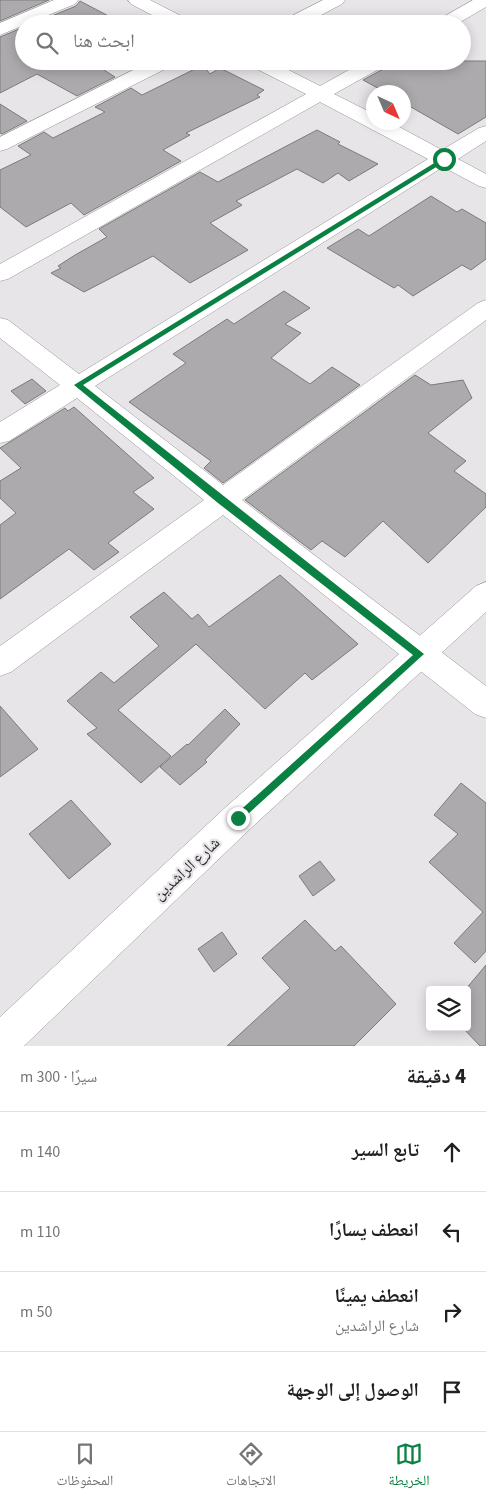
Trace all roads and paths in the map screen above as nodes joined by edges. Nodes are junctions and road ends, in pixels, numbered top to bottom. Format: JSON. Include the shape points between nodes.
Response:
{"nodes":[{"id":1,"x":68,"y":0,"type":"edge"},
{"id":2,"x":137,"y":0,"type":"edge"},
{"id":3,"x":336,"y":0,"type":"edge"},
{"id":4,"x":486,"y":0,"type":"edge"},
{"id":5,"x":34,"y":15,"type":"edge"},
{"id":6,"x":166,"y":15,"type":"edge"},
{"id":7,"x":307,"y":15,"type":"edge"},
{"id":8,"x":460,"y":15,"type":"edge"},
{"id":9,"x":15,"y":23,"type":"edge"},
{"id":10,"x":0,"y":30,"type":"edge"},
{"id":11,"x":148,"y":70,"type":"edge"},
{"id":12,"x":273,"y":70,"type":"edge"},
{"id":13,"x":364,"y":70,"type":"edge"},
{"id":14,"x":321,"y":95,"type":"junction"},
{"id":15,"x":366,"y":118,"type":"edge"},
{"id":16,"x":389,"y":130,"type":"edge"},
{"id":17,"x":486,"y":132,"type":"edge"},
{"id":18,"x":0,"y":145,"type":"edge"},
{"id":19,"x":444,"y":159,"type":"junction"},
{"id":20,"x":486,"y":182,"type":"edge"},
{"id":21,"x":0,"y":274,"type":"edge"},
{"id":22,"x":486,"y":308,"type":"edge"},
{"id":23,"x":0,"y":326,"type":"edge"},
{"id":24,"x":78,"y":385,"type":"junction"},
{"id":25,"x":0,"y":434,"type":"edge"},
{"id":26,"x":221,"y":500,"type":"junction"},
{"id":27,"x":486,"y":594,"type":"edge"},
{"id":28,"x":419,"y":654,"type":"junction"},
{"id":29,"x":0,"y":663,"type":"edge"},
{"id":30,"x":486,"y":704,"type":"edge"},
{"id":31,"x":0,"y":1043,"type":"edge"}],
"edges":[{"from":1,"to":5,"type":"street"},
{"from":2,"to":6,"type":"street"},
{"from":3,"to":7,"type":"street"},
{"from":4,"to":8,"type":"street"},
{"from":9,"to":10,"type":"street"},
{"from":11,"to":18,"type":"street"},
{"from":12,"to":14,"type":"street"},
{"from":13,"to":14,"type":"street"},
{"from":14,"to":15,"type":"street"},
{"from":14,"to":21,"type":"street"},
{"from":16,"to":19,"type":"street"},
{"from":17,"to":19,"type":"street"},
{"from":19,"to":20,"type":"street"},
{"from":19,"to":24,"type":"street"},
{"from":22,"to":26,"type":"street"},
{"from":23,"to":24,"type":"street"},
{"from":24,"to":25,"type":"street"},
{"from":24,"to":26,"type":"street"},
{"from":26,"to":28,"type":"street"},
{"from":26,"to":29,"type":"street"},
{"from":27,"to":28,"type":"street","name":"شارع الراشدين"},
{"from":28,"to":30,"type":"street"},
{"from":28,"to":31,"type":"street","name":"شارع الراشدين","via":[[238,818]]}]}
